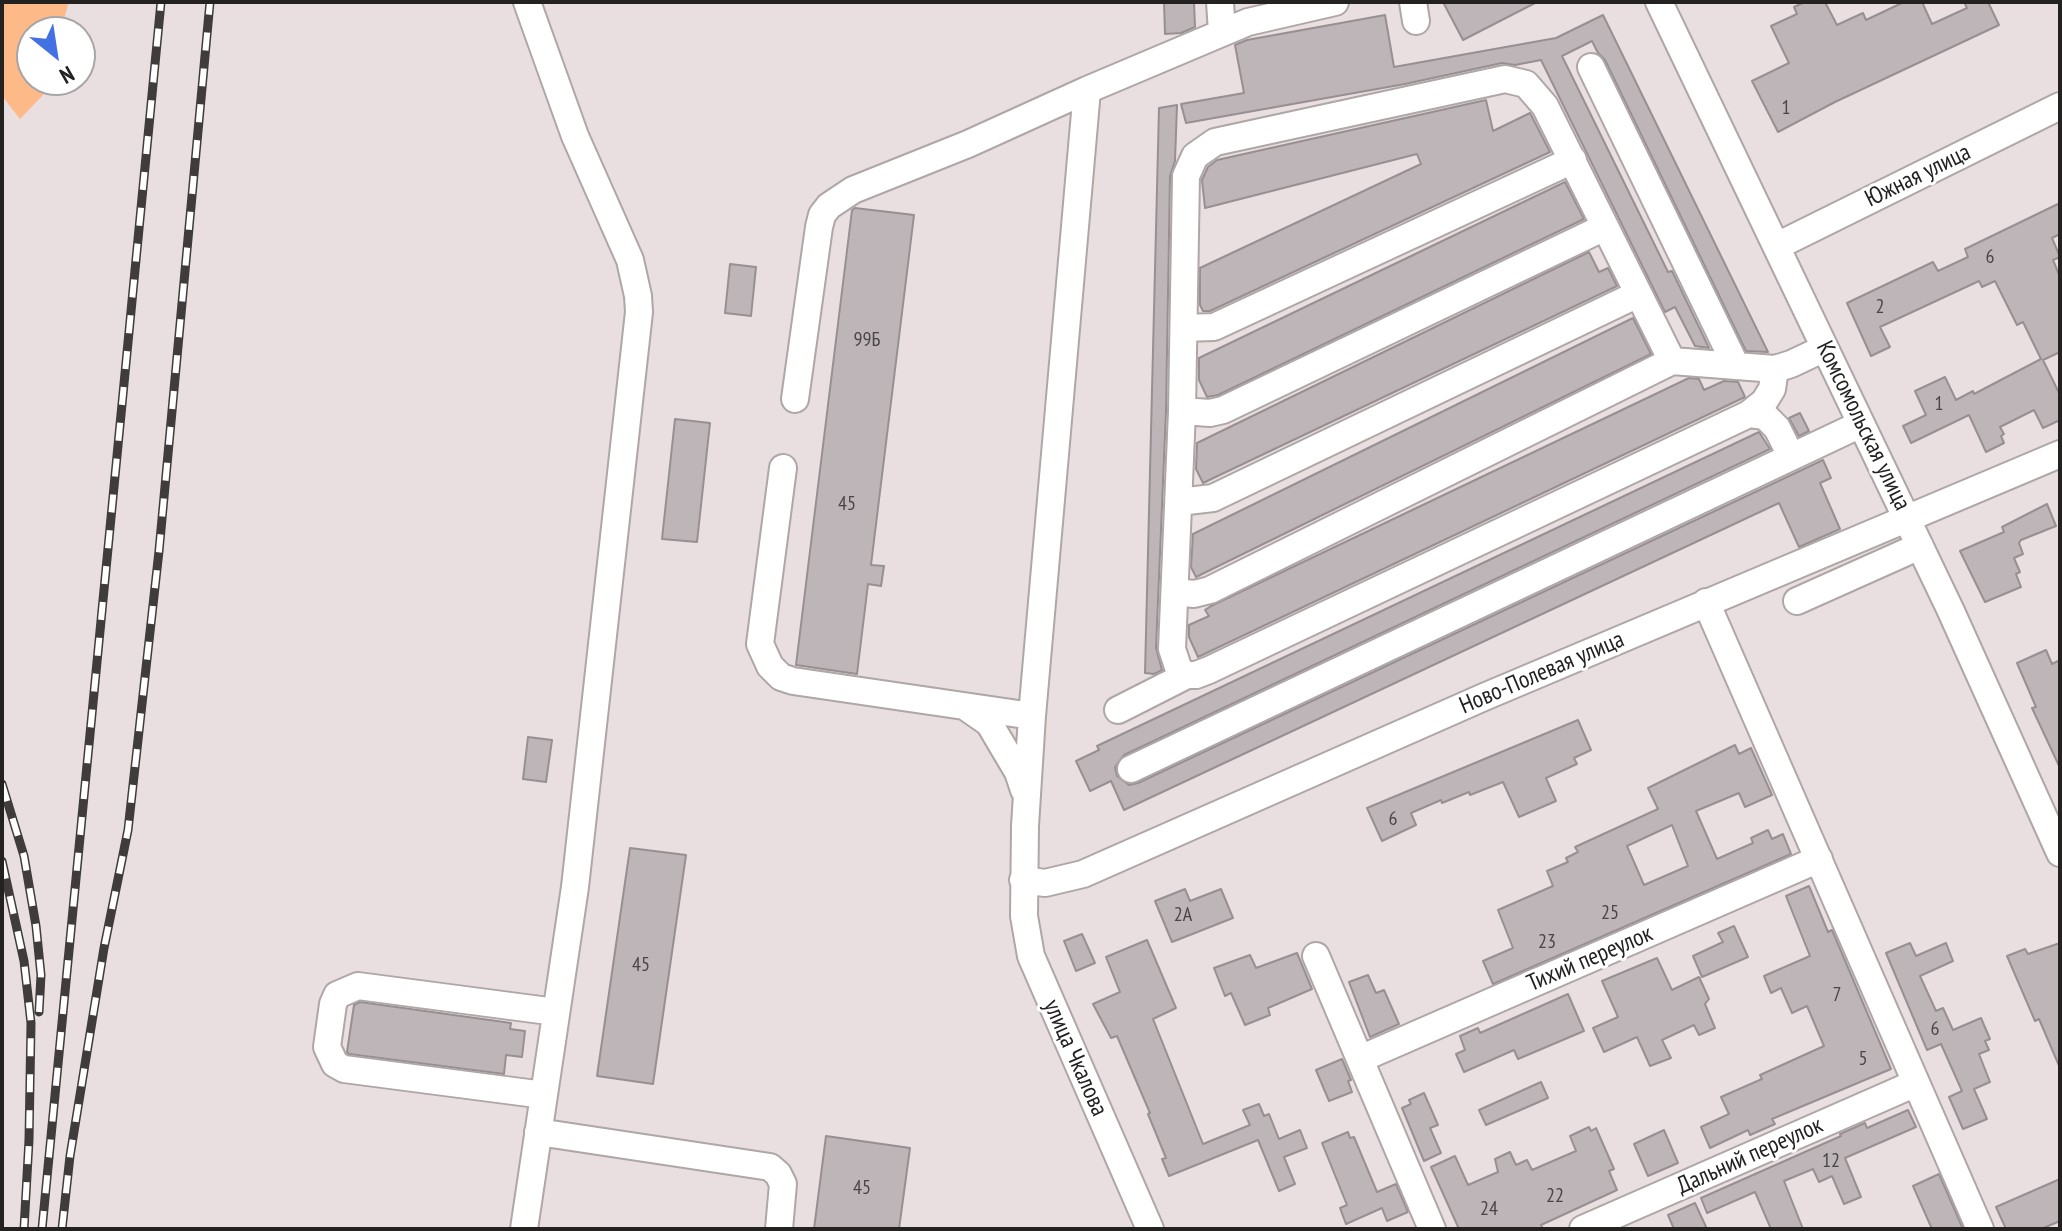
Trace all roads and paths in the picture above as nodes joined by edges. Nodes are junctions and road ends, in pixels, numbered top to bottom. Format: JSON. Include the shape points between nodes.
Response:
{"nodes":[{"id":1,"x":527,"y":2,"type":"edge"},
{"id":2,"x":1220,"y":2,"type":"edge"},
{"id":3,"x":1335,"y":2,"type":"edge"},
{"id":4,"x":1659,"y":2,"type":"edge"},
{"id":5,"x":1222,"y":32,"type":"junction"},
{"id":6,"x":1591,"y":67,"type":"dead end"},
{"id":7,"x":1087,"y":90,"type":"junction"},
{"id":8,"x":2060,"y":106,"type":"edge"},
{"id":9,"x":1573,"y":160,"type":"junction"},
{"id":10,"x":1605,"y":227,"type":"junction"},
{"id":11,"x":1777,"y":246,"type":"junction"},
{"id":12,"x":1638,"y":294,"type":"junction"},
{"id":13,"x":1184,"y":328,"type":"junction"},
{"id":14,"x":1825,"y":348,"type":"junction"},
{"id":15,"x":1672,"y":361,"type":"junction"},
{"id":16,"x":1736,"y":366,"type":"junction"},
{"id":17,"x":1775,"y":369,"type":"junction"},
{"id":18,"x":795,"y":399,"type":"dead end"},
{"id":19,"x":1182,"y":411,"type":"junction"},
{"id":20,"x":1749,"y":414,"type":"junction"},
{"id":21,"x":1861,"y":424,"type":"junction"},
{"id":22,"x":2060,"y":454,"type":"edge"},
{"id":23,"x":1791,"y":456,"type":"junction"},
{"id":24,"x":783,"y":468,"type":"dead end"},
{"id":25,"x":1179,"y":502,"type":"junction"},
{"id":26,"x":1907,"y":518,"type":"junction"},
{"id":27,"x":1920,"y":546,"type":"junction"},
{"id":28,"x":1175,"y":592,"type":"junction"},
{"id":29,"x":1797,"y":601,"type":"dead end"},
{"id":30,"x":1706,"y":602,"type":"junction"},
{"id":31,"x":1187,"y":675,"type":"junction"},
{"id":32,"x":965,"y":706,"type":"junction"},
{"id":33,"x":1118,"y":710,"type":"dead end"},
{"id":34,"x":1032,"y":716,"type":"junction"},
{"id":35,"x":1131,"y":769,"type":"dead end"},
{"id":36,"x":1026,"y":801,"type":"junction"},
{"id":37,"x":2060,"y":853,"type":"edge"},
{"id":38,"x":1819,"y":859,"type":"junction"},
{"id":39,"x":1023,"y":880,"type":"junction"},
{"id":40,"x":1316,"y":956,"type":"dead end"},
{"id":41,"x":556,"y":1012,"type":"junction"},
{"id":42,"x":1360,"y":1059,"type":"junction"},
{"id":43,"x":1916,"y":1083,"type":"junction"},
{"id":44,"x":544,"y":1095,"type":"junction"},
{"id":45,"x":538,"y":1132,"type":"junction"},
{"id":46,"x":524,"y":1229,"type":"edge"},
{"id":47,"x":779,"y":1229,"type":"edge"},
{"id":48,"x":1150,"y":1229,"type":"edge"},
{"id":49,"x":1432,"y":1229,"type":"edge"},
{"id":50,"x":1583,"y":1229,"type":"edge"},
{"id":51,"x":1980,"y":1229,"type":"edge"}],
"edges":[{"from":1,"to":41,"type":"street","via":[[575,136],[630,260],[639,312],[577,872]]},
{"from":2,"to":5,"type":"street"},
{"from":3,"to":5,"type":"street","via":[[1269,15]]},
{"from":4,"to":11,"type":"street","name":"Комсомольская улица"},
{"from":5,"to":7,"type":"street"},
{"from":6,"to":16,"type":"street"},
{"from":7,"to":18,"type":"street","via":[[853,190],[829,206],[819,227]]},
{"from":7,"to":34,"type":"street","name":"улица Чкалова"},
{"from":8,"to":11,"type":"street","name":"Южная улица"},
{"from":9,"to":10,"type":"street"},
{"from":9,"to":13,"type":"street","via":[[1214,327]]},
{"from":9,"to":13,"type":"street","via":[[1535,93],[1526,84],[1505,79],[1215,142],[1195,156],[1186,176]]},
{"from":10,"to":12,"type":"street"},
{"from":10,"to":19,"type":"street","via":[[1223,410]]},
{"from":11,"to":14,"type":"street","name":"Комсомольская улица"},
{"from":12,"to":15,"type":"street"},
{"from":12,"to":25,"type":"street","via":[[1213,498]]},
{"from":13,"to":19,"type":"street"},
{"from":14,"to":17,"type":"street"},
{"from":14,"to":21,"type":"street","name":"Комсомольская улица"},
{"from":15,"to":16,"type":"street"},
{"from":15,"to":28,"type":"street","via":[[1210,590]]},
{"from":16,"to":17,"type":"street"},
{"from":17,"to":20,"type":"street","via":[[1772,389]]},
{"from":19,"to":25,"type":"street"},
{"from":20,"to":23,"type":"street","via":[[1765,416]]},
{"from":20,"to":31,"type":"street","via":[[1209,670]]},
{"from":21,"to":23,"type":"street"},
{"from":21,"to":26,"type":"street","name":"Комсомольская улица"},
{"from":22,"to":26,"type":"street","name":"Ново-Полевая улица"},
{"from":23,"to":35,"type":"street"},
{"from":24,"to":32,"type":"street","via":[[760,644],[770,666],[793,681]]},
{"from":25,"to":28,"type":"street"},
{"from":26,"to":27,"type":"street","name":"Комсомольская улица"},
{"from":26,"to":30,"type":"street","name":"Ново-Полевая улица"},
{"from":27,"to":29,"type":"street"},
{"from":27,"to":37,"type":"street","name":"Комсомольская улица"},
{"from":28,"to":31,"type":"street","via":[[1174,660]]},
{"from":30,"to":38,"type":"street"},
{"from":30,"to":39,"type":"street","name":"Ново-Полевая улица","via":[[1083,874],[1045,883]]},
{"from":31,"to":33,"type":"street"},
{"from":32,"to":34,"type":"street"},
{"from":32,"to":36,"type":"street","via":[[983,716],[997,734],[1021,779]]},
{"from":34,"to":36,"type":"street","name":"улица Чкалова"},
{"from":36,"to":39,"type":"street","name":"улица Чкалова"},
{"from":38,"to":42,"type":"street","name":"Тихий переулок"},
{"from":38,"to":43,"type":"street"},
{"from":39,"to":48,"type":"street","name":"улица Чкалова","via":[[1031,956]]},
{"from":40,"to":42,"type":"street"},
{"from":41,"to":44,"type":"street"},
{"from":41,"to":44,"type":"street","via":[[358,986],[337,995],[333,1004],[327,1047],[335,1064],[344,1069]]},
{"from":42,"to":49,"type":"street"},
{"from":43,"to":50,"type":"street","name":"Дальний переулок"},
{"from":43,"to":51,"type":"street"},
{"from":44,"to":45,"type":"street"},
{"from":45,"to":46,"type":"street"},
{"from":45,"to":47,"type":"street","via":[[770,1167],[783,1184]]}]}
